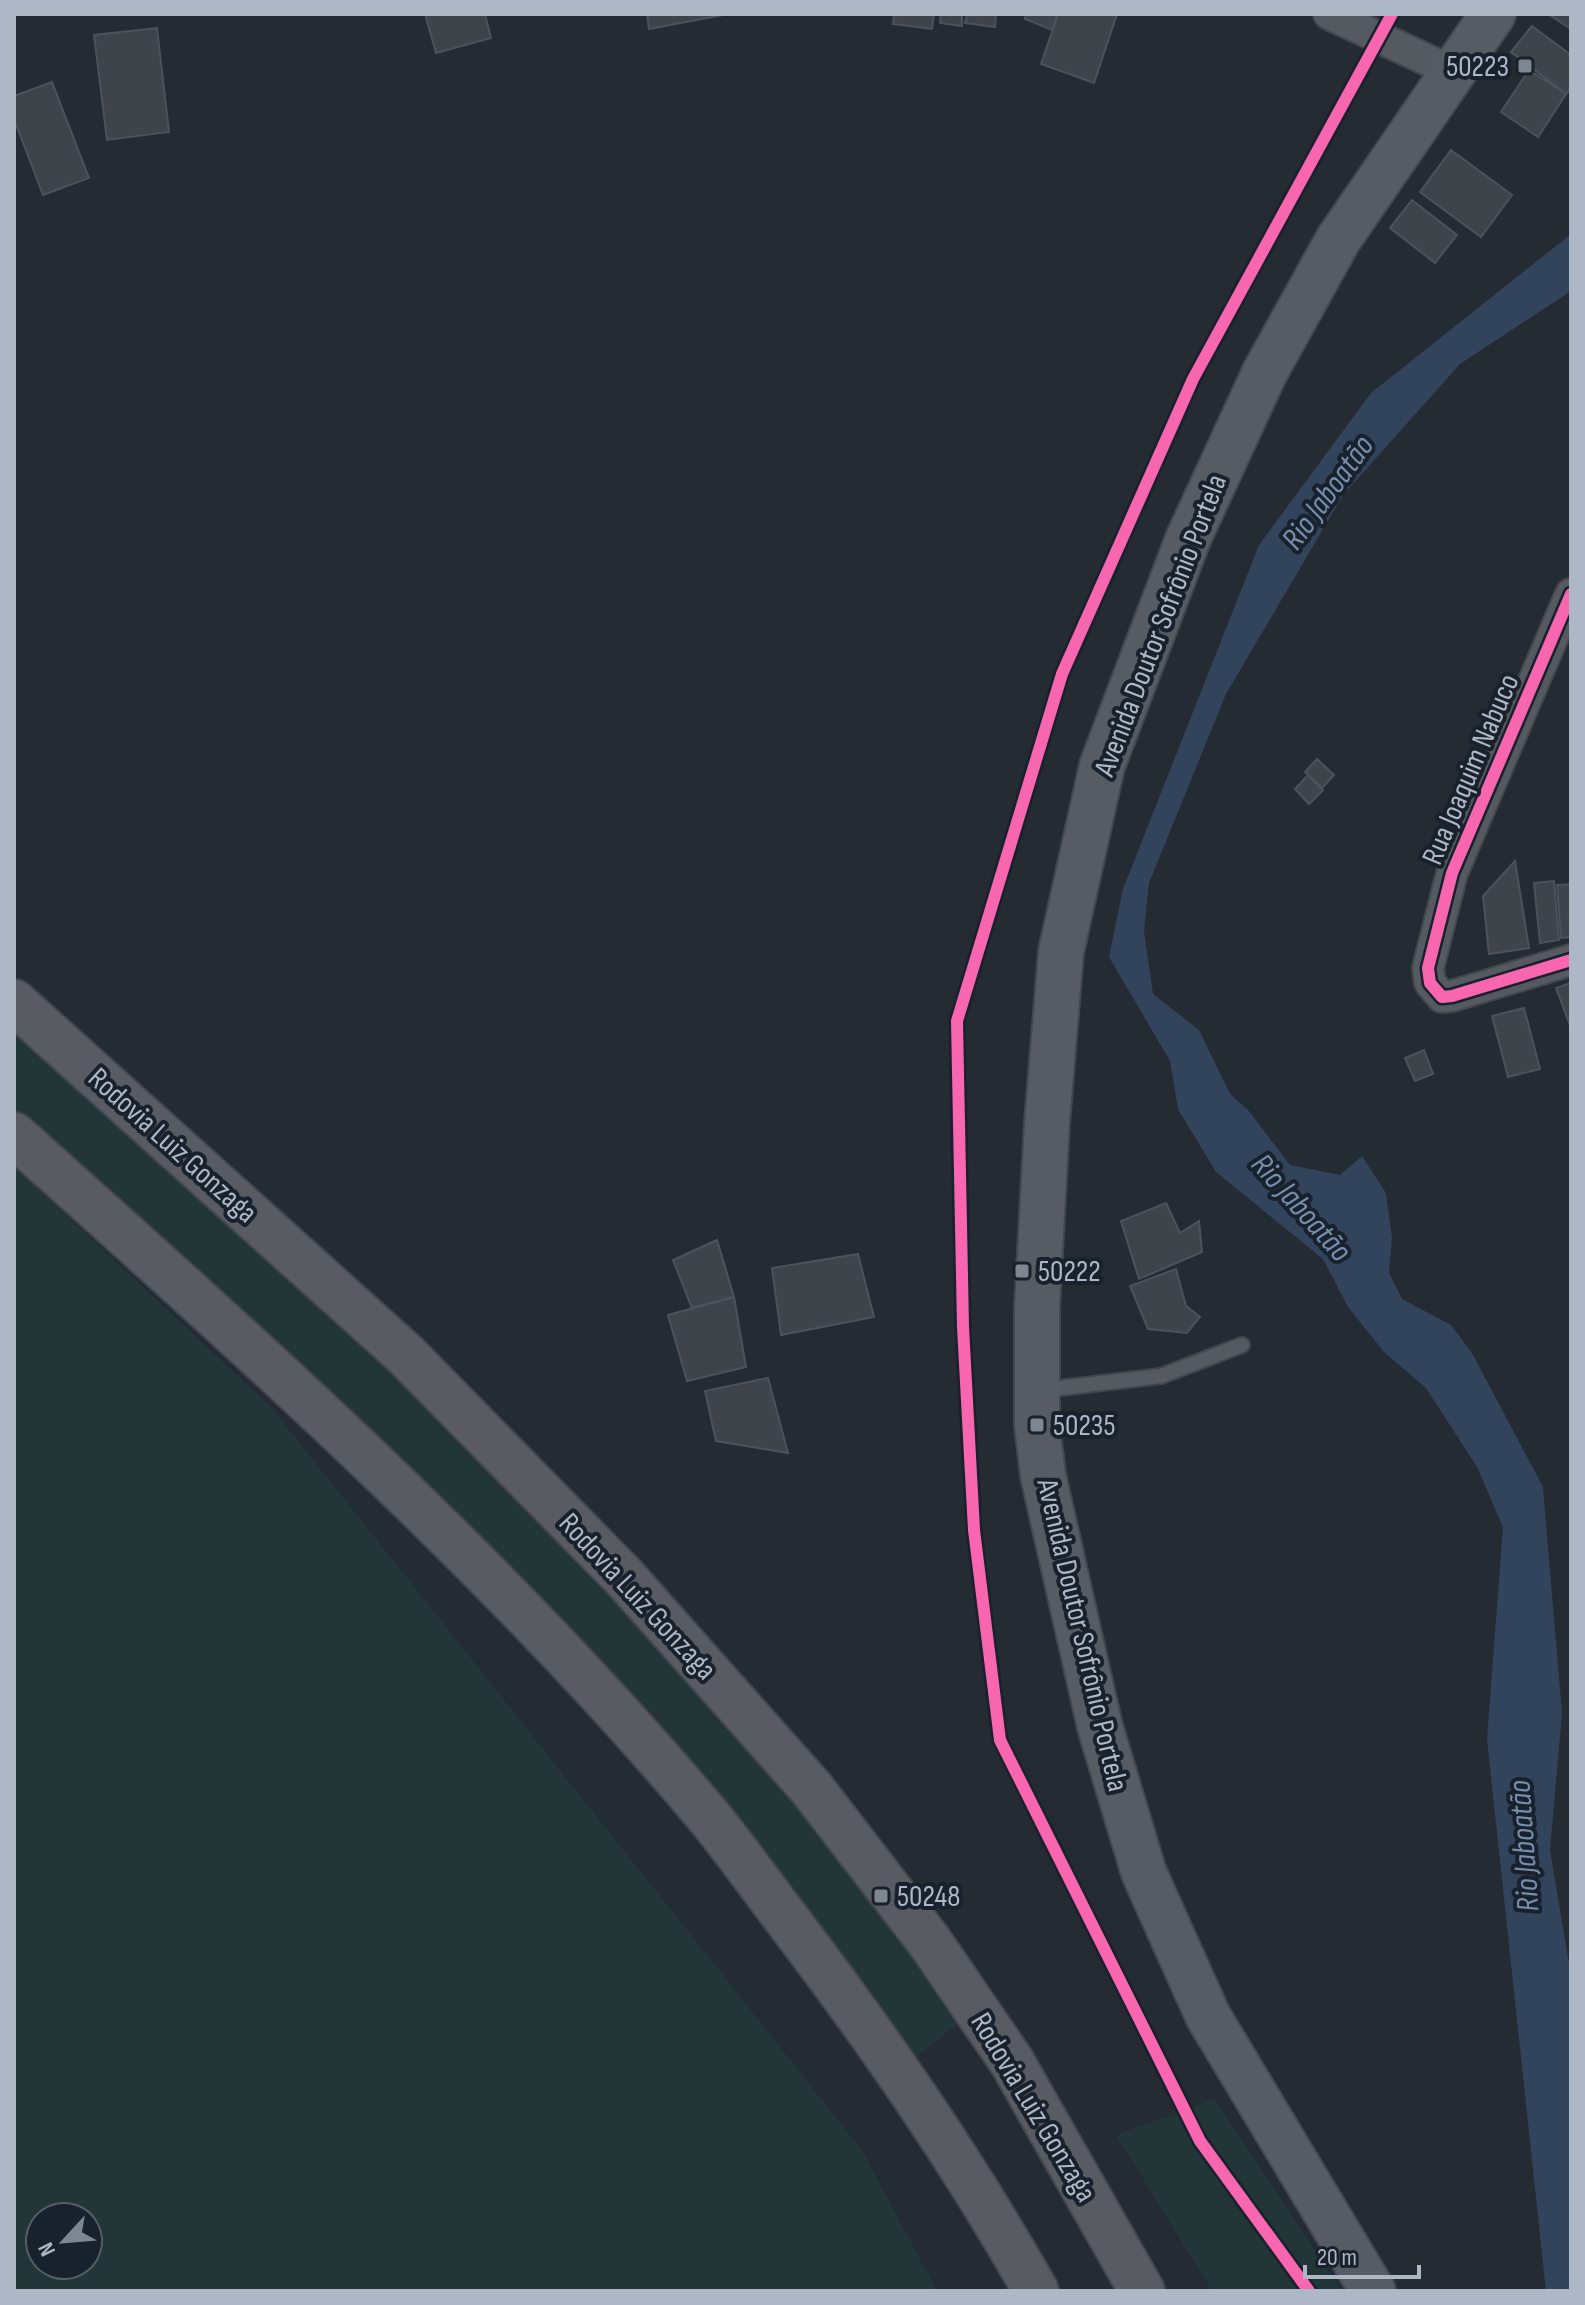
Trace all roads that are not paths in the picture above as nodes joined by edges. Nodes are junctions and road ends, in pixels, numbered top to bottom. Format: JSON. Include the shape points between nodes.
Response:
{"nodes":[{"id":1,"x":1329,"y":14,"type":"edge"},
{"id":2,"x":1493,"y":14,"type":"edge"},
{"id":3,"x":1453,"y":72,"type":"junction"},
{"id":4,"x":1571,"y":594,"type":"edge"},
{"id":5,"x":1571,"y":960,"type":"edge"},
{"id":6,"x":14,"y":1002,"type":"edge"},
{"id":7,"x":14,"y":1135,"type":"edge"},
{"id":8,"x":1242,"y":1345,"type":"dead end"},
{"id":9,"x":1038,"y":1390,"type":"junction"},
{"id":10,"x":1036,"y":2291,"type":"edge"},
{"id":11,"x":1142,"y":2291,"type":"edge"},
{"id":12,"x":1373,"y":2291,"type":"edge"}],
"edges":[{"from":1,"to":3,"type":"street"},
{"from":2,"to":3,"type":"main road","name":"Avenida Doutor Sofrônio Portela"},
{"from":3,"to":9,"type":"main road","name":"Avenida Doutor Sofrônio Portela","via":[[1338,240],[1265,372],[1188,539],[1102,766],[1061,952],[1037,1307]]},
{"from":4,"to":5,"type":"street","name":"Rua Joaquim Nabuco","via":[[1452,873],[1428,968],[1430,983],[1442,997]]},
{"from":6,"to":11,"type":"highway","name":"Rodovia Luiz Gonzaga","via":[[406,1355],[624,1577],[812,1789],[929,1941],[1012,2062]]},
{"from":7,"to":10,"type":"highway","via":[[440,1529],[709,1817],[883,2046],[979,2189]]},
{"from":8,"to":9,"type":"lane","via":[[1161,1376]]},
{"from":9,"to":12,"type":"main road","name":"Avenida Doutor Sofrônio Portela","via":[[1043,1475],[1100,1727],[1144,1873],[1208,2016]]}]}
